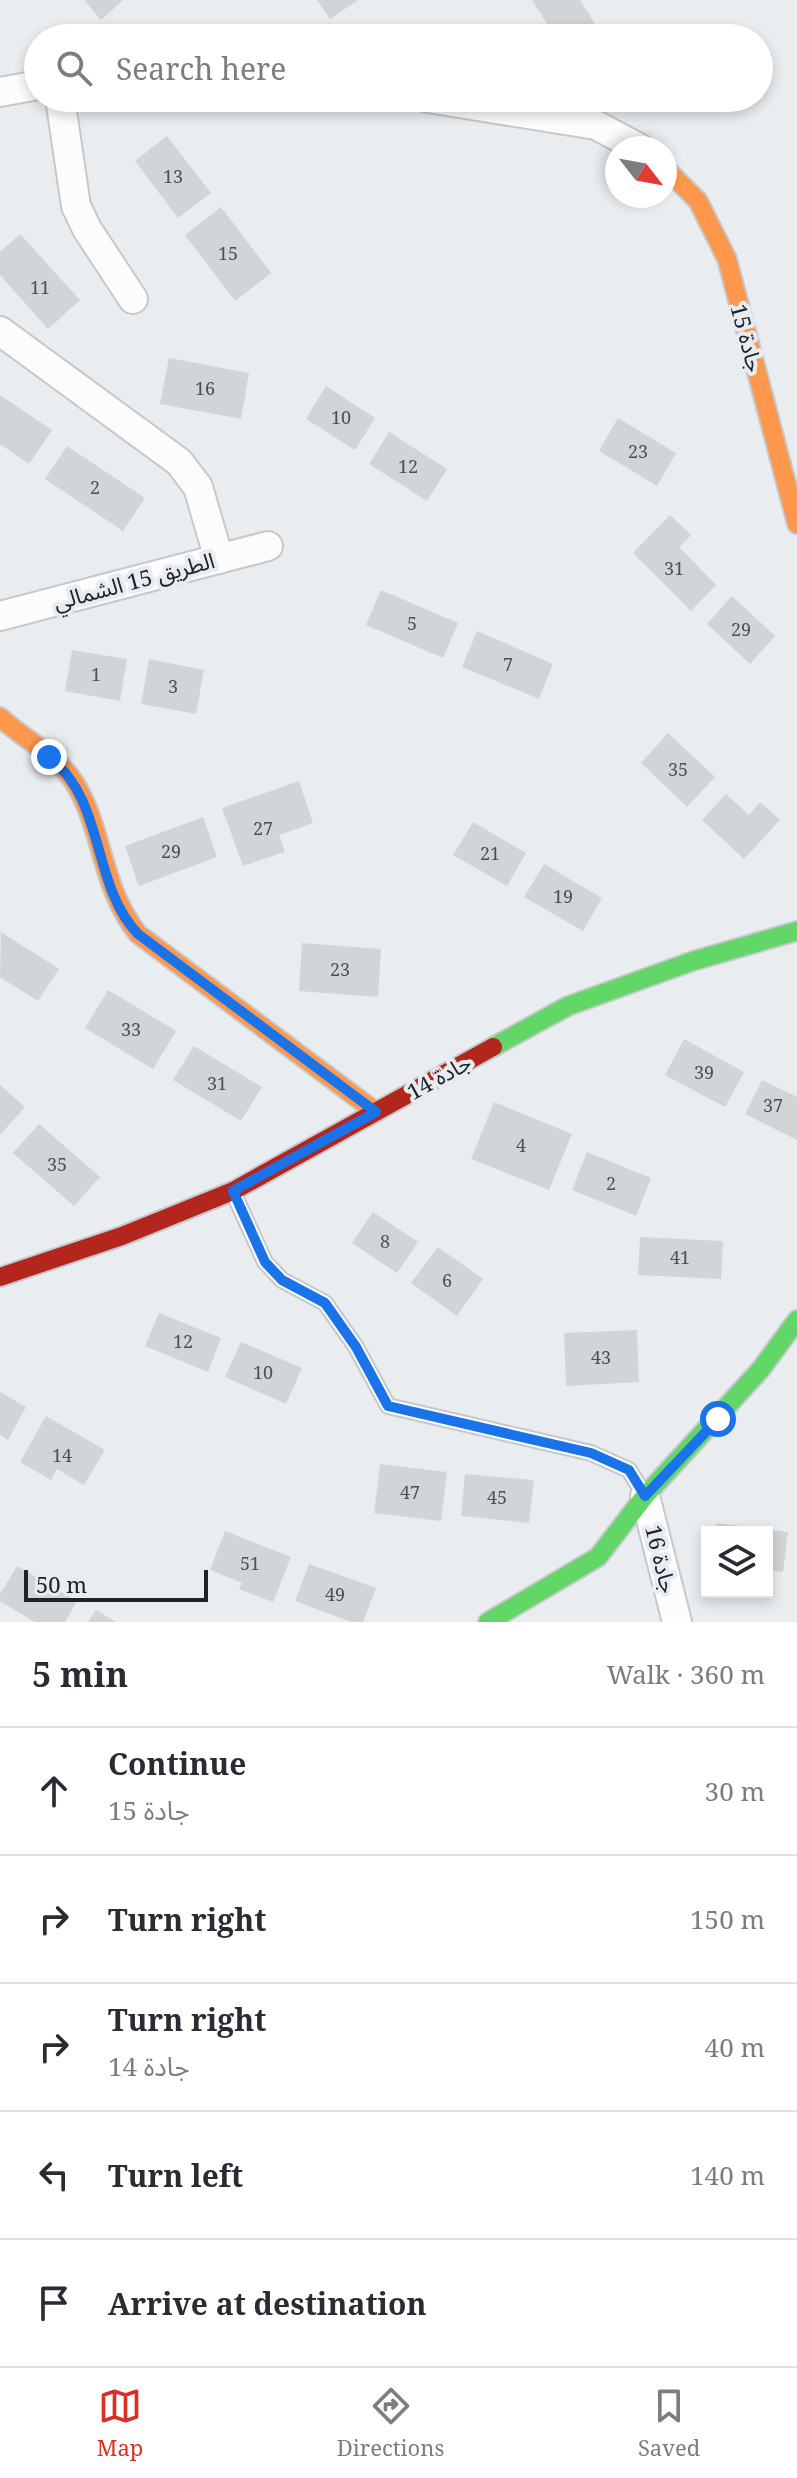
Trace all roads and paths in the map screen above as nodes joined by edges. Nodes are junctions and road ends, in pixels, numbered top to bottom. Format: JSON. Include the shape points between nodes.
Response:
{"nodes":[{"id":1,"x":24,"y":88,"type":"edge"},
{"id":2,"x":0,"y":92,"type":"edge"},
{"id":3,"x":62,"y":112,"type":"edge"},
{"id":4,"x":515,"y":112,"type":"edge"},
{"id":5,"x":617,"y":136,"type":"edge"},
{"id":6,"x":677,"y":180,"type":"edge"},
{"id":7,"x":133,"y":299,"type":"dead end"},
{"id":8,"x":0,"y":331,"type":"edge"},
{"id":9,"x":789,"y":464,"type":"edge"},
{"id":10,"x":797,"y":524,"type":"edge"},
{"id":11,"x":268,"y":546,"type":"dead end"},
{"id":12,"x":219,"y":559,"type":"junction"},
{"id":13,"x":0,"y":616,"type":"edge"},
{"id":14,"x":0,"y":717,"type":"edge"},
{"id":15,"x":797,"y":931,"type":"edge"},
{"id":16,"x":376,"y":1112,"type":"junction"},
{"id":17,"x":233,"y":1191,"type":"junction"},
{"id":18,"x":0,"y":1277,"type":"edge"},
{"id":19,"x":797,"y":1320,"type":"edge"},
{"id":20,"x":645,"y":1496,"type":"junction"},
{"id":21,"x":488,"y":1622,"type":"edge"},
{"id":22,"x":677,"y":1622,"type":"edge"}],
"edges":[{"from":1,"to":2,"type":"street"},
{"from":3,"to":7,"type":"street","via":[[76,206]]},
{"from":4,"to":5,"type":"street","via":[[596,125]]},
{"from":6,"to":9,"type":"street","name":"جادة 15","via":[[698,201],[727,259]]},
{"from":8,"to":12,"type":"street","via":[[179,462],[198,487]]},
{"from":9,"to":10,"type":"street","name":"جادة 15"},
{"from":11,"to":12,"type":"street","name":"الطريق 15 الشمالي"},
{"from":12,"to":13,"type":"street","name":"الطريق 15 الشمالي"},
{"from":14,"to":16,"type":"street","via":[[75,783],[129,925]]},
{"from":15,"to":16,"type":"street","name":"جادة 14","via":[[568,1006]]},
{"from":16,"to":17,"type":"street","name":"جادة 14"},
{"from":17,"to":18,"type":"street","name":"جادة 14"},
{"from":17,"to":20,"type":"lane","via":[[265,1262],[282,1280],[325,1303],[388,1406],[591,1453],[629,1470]]},
{"from":19,"to":20,"type":"street","via":[[718,1419]]},
{"from":20,"to":21,"type":"street","via":[[598,1557]]},
{"from":20,"to":22,"type":"street","name":"جادة 16"}]}
